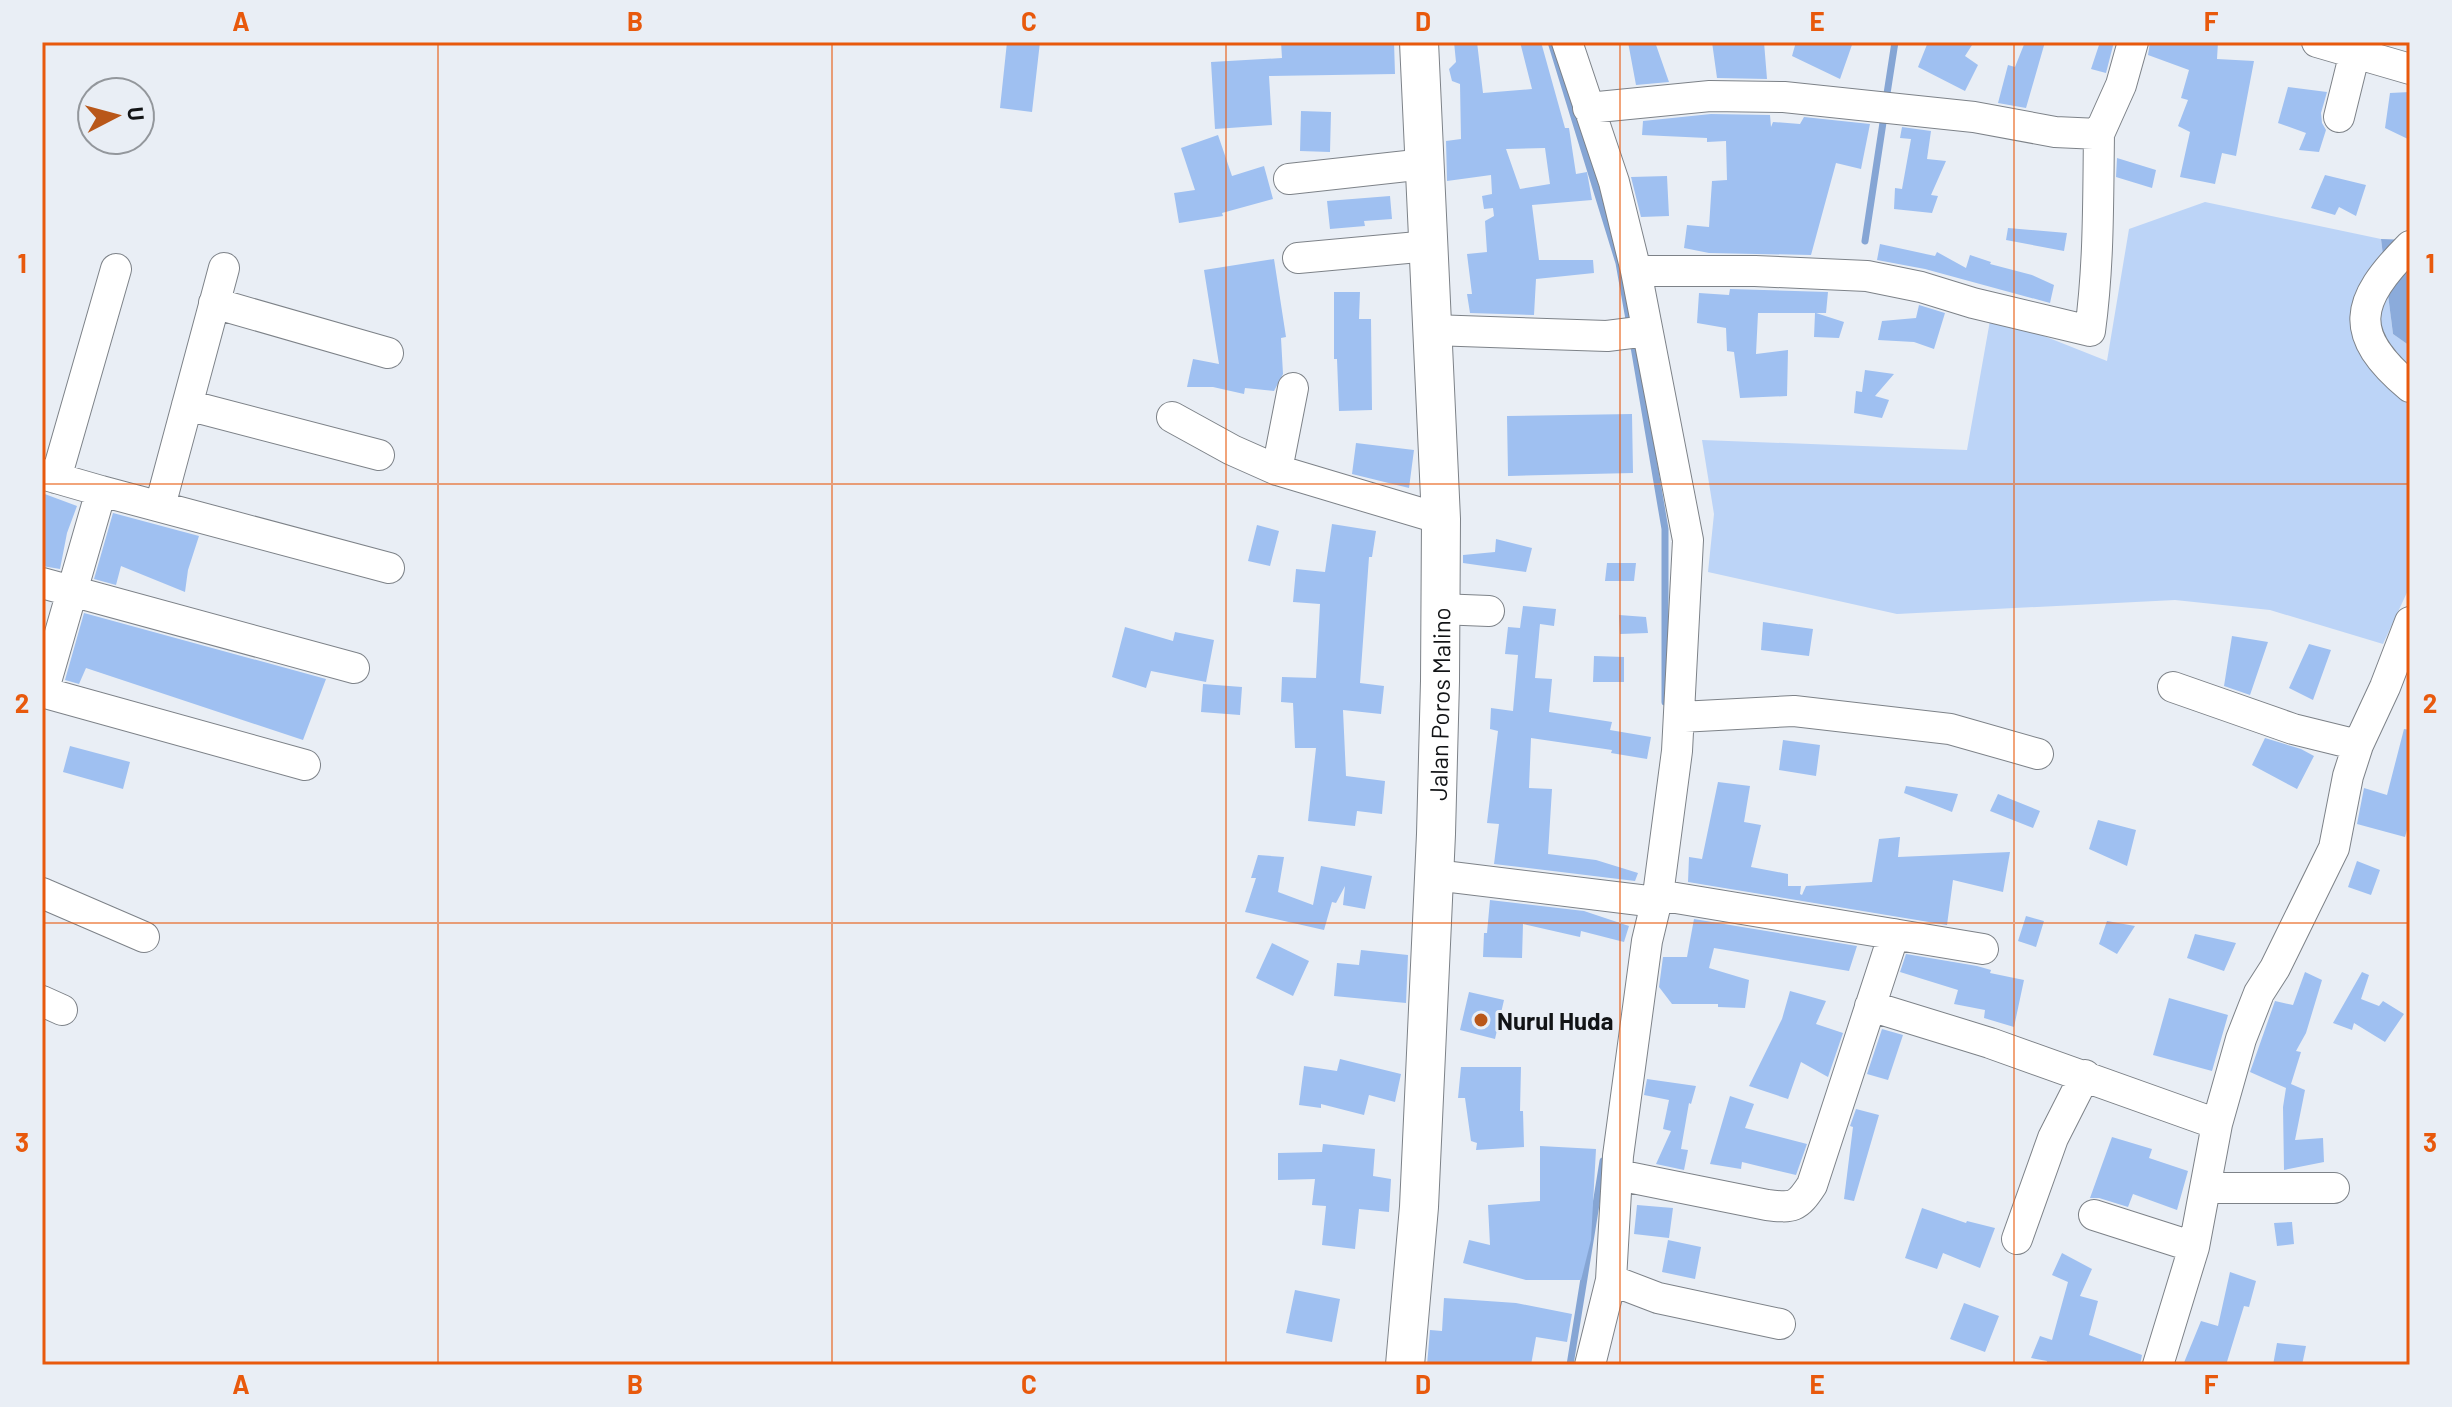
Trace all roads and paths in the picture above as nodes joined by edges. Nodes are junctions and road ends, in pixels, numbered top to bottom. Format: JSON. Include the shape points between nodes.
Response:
{"nodes":[{"id":1,"x":1419,"y":42,"type":"edge"},
{"id":2,"x":1567,"y":42,"type":"edge"},
{"id":3,"x":2133,"y":42,"type":"edge"},
{"id":4,"x":2317,"y":42,"type":"edge"},
{"id":5,"x":2355,"y":52,"type":"junction"},
{"id":6,"x":2410,"y":69,"type":"edge"},
{"id":7,"x":1588,"y":108,"type":"junction"},
{"id":8,"x":2339,"y":117,"type":"dead end"},
{"id":9,"x":2099,"y":134,"type":"junction"},
{"id":10,"x":1425,"y":164,"type":"junction"},
{"id":11,"x":1289,"y":179,"type":"dead end"},
{"id":12,"x":1429,"y":246,"type":"junction"},
{"id":13,"x":2410,"y":246,"type":"edge"},
{"id":14,"x":1298,"y":258,"type":"dead end"},
{"id":15,"x":224,"y":268,"type":"dead end"},
{"id":16,"x":116,"y":269,"type":"dead end"},
{"id":17,"x":1636,"y":271,"type":"junction"},
{"id":18,"x":214,"y":303,"type":"junction"},
{"id":19,"x":1432,"y":330,"type":"junction"},
{"id":20,"x":1630,"y":333,"type":"junction"},
{"id":21,"x":388,"y":353,"type":"dead end"},
{"id":22,"x":2410,"y":387,"type":"edge"},
{"id":23,"x":1293,"y":388,"type":"dead end"},
{"id":24,"x":187,"y":405,"type":"junction"},
{"id":25,"x":1172,"y":417,"type":"dead end"},
{"id":26,"x":379,"y":455,"type":"dead end"},
{"id":27,"x":1277,"y":470,"type":"junction"},
{"id":28,"x":49,"y":476,"type":"edge"},
{"id":29,"x":101,"y":491,"type":"junction"},
{"id":30,"x":160,"y":506,"type":"junction"},
{"id":31,"x":1441,"y":519,"type":"junction"},
{"id":32,"x":389,"y":568,"type":"dead end"},
{"id":33,"x":42,"y":583,"type":"edge"},
{"id":34,"x":72,"y":592,"type":"junction"},
{"id":35,"x":1439,"y":609,"type":"junction"},
{"id":36,"x":1489,"y":611,"type":"dead end"},
{"id":37,"x":2410,"y":622,"type":"edge"},
{"id":38,"x":354,"y":668,"type":"dead end"},
{"id":39,"x":2173,"y":687,"type":"dead end"},
{"id":40,"x":43,"y":692,"type":"edge"},
{"id":41,"x":1680,"y":717,"type":"junction"},
{"id":42,"x":2358,"y":745,"type":"junction"},
{"id":43,"x":2038,"y":754,"type":"dead end"},
{"id":44,"x":305,"y":765,"type":"dead end"},
{"id":45,"x":1435,"y":875,"type":"junction"},
{"id":46,"x":42,"y":893,"type":"edge"},
{"id":47,"x":1657,"y":899,"type":"junction"},
{"id":48,"x":1894,"y":934,"type":"junction"},
{"id":49,"x":144,"y":937,"type":"dead end"},
{"id":50,"x":1983,"y":949,"type":"dead end"},
{"id":51,"x":1870,"y":1006,"type":"junction"},
{"id":52,"x":2085,"y":1075,"type":"junction"},
{"id":53,"x":2217,"y":1124,"type":"junction"},
{"id":54,"x":1618,"y":1175,"type":"junction"},
{"id":55,"x":2207,"y":1188,"type":"junction"},
{"id":56,"x":2334,"y":1188,"type":"dead end"},
{"id":57,"x":2094,"y":1215,"type":"dead end"},
{"id":58,"x":2017,"y":1239,"type":"dead end"},
{"id":59,"x":2194,"y":1247,"type":"junction"},
{"id":60,"x":1611,"y":1280,"type":"junction"},
{"id":61,"x":1780,"y":1324,"type":"dead end"},
{"id":62,"x":1405,"y":1365,"type":"edge"},
{"id":63,"x":1590,"y":1365,"type":"edge"},
{"id":64,"x":2158,"y":1365,"type":"edge"}],
"edges":[{"from":1,"to":10,"type":"main road","name":"Jalan Poros Malino"},
{"from":2,"to":7,"type":"street"},
{"from":3,"to":9,"type":"street"},
{"from":4,"to":5,"type":"street"},
{"from":5,"to":6,"type":"street"},
{"from":5,"to":8,"type":"street"},
{"from":7,"to":9,"type":"street","via":[[1710,96],[1784,97]]},
{"from":7,"to":17,"type":"street","via":[[1614,182]]},
{"from":9,"to":17,"type":"street","via":[[2090,331],[1867,276]]},
{"from":10,"to":11,"type":"street"},
{"from":10,"to":12,"type":"main road","name":"Jalan Poros Malino"},
{"from":12,"to":14,"type":"street"},
{"from":12,"to":19,"type":"main road","name":"Jalan Poros Malino"},
{"from":13,"to":22,"type":"street","via":[[2373,290],[2365,332],[2372,350]]},
{"from":15,"to":18,"type":"street"},
{"from":16,"to":28,"type":"street"},
{"from":17,"to":20,"type":"street"},
{"from":18,"to":21,"type":"street"},
{"from":18,"to":24,"type":"street"},
{"from":19,"to":20,"type":"street"},
{"from":19,"to":31,"type":"main road","name":"Jalan Poros Malino"},
{"from":20,"to":41,"type":"street","via":[[1688,540]]},
{"from":23,"to":27,"type":"street"},
{"from":24,"to":26,"type":"street"},
{"from":24,"to":30,"type":"street"},
{"from":25,"to":27,"type":"street"},
{"from":27,"to":31,"type":"street"},
{"from":28,"to":29,"type":"street"},
{"from":29,"to":30,"type":"street"},
{"from":29,"to":34,"type":"street"},
{"from":30,"to":32,"type":"street"},
{"from":31,"to":35,"type":"main road","name":"Jalan Poros Malino"},
{"from":33,"to":34,"type":"street"},
{"from":34,"to":38,"type":"street"},
{"from":34,"to":40,"type":"street"},
{"from":35,"to":36,"type":"street"},
{"from":35,"to":45,"type":"main road","name":"Jalan Poros Malino"},
{"from":37,"to":42,"type":"street"},
{"from":39,"to":42,"type":"street","via":[[2293,729]]},
{"from":40,"to":44,"type":"street"},
{"from":41,"to":43,"type":"street","via":[[1794,711],[1950,729]]},
{"from":41,"to":47,"type":"street"},
{"from":42,"to":53,"type":"street","via":[[2334,848],[2259,993]]},
{"from":45,"to":47,"type":"street"},
{"from":45,"to":62,"type":"main road","name":"Jalan Poros Malino","via":[[1419,1207]]},
{"from":46,"to":49,"type":"street"},
{"from":47,"to":48,"type":"street"},
{"from":47,"to":54,"type":"street","via":[[1647,941]]},
{"from":48,"to":50,"type":"street"},
{"from":48,"to":51,"type":"street"},
{"from":51,"to":52,"type":"street"},
{"from":51,"to":54,"type":"street","via":[[1812,1185],[1801,1201],[1791,1207],[1767,1205]]},
{"from":52,"to":53,"type":"street"},
{"from":52,"to":58,"type":"street","via":[[2053,1138]]},
{"from":53,"to":55,"type":"street"},
{"from":54,"to":60,"type":"street"},
{"from":55,"to":56,"type":"street"},
{"from":55,"to":59,"type":"street"},
{"from":57,"to":59,"type":"street"},
{"from":59,"to":64,"type":"street"},
{"from":60,"to":61,"type":"street","via":[[1658,1298]]},
{"from":60,"to":63,"type":"street"}]}
